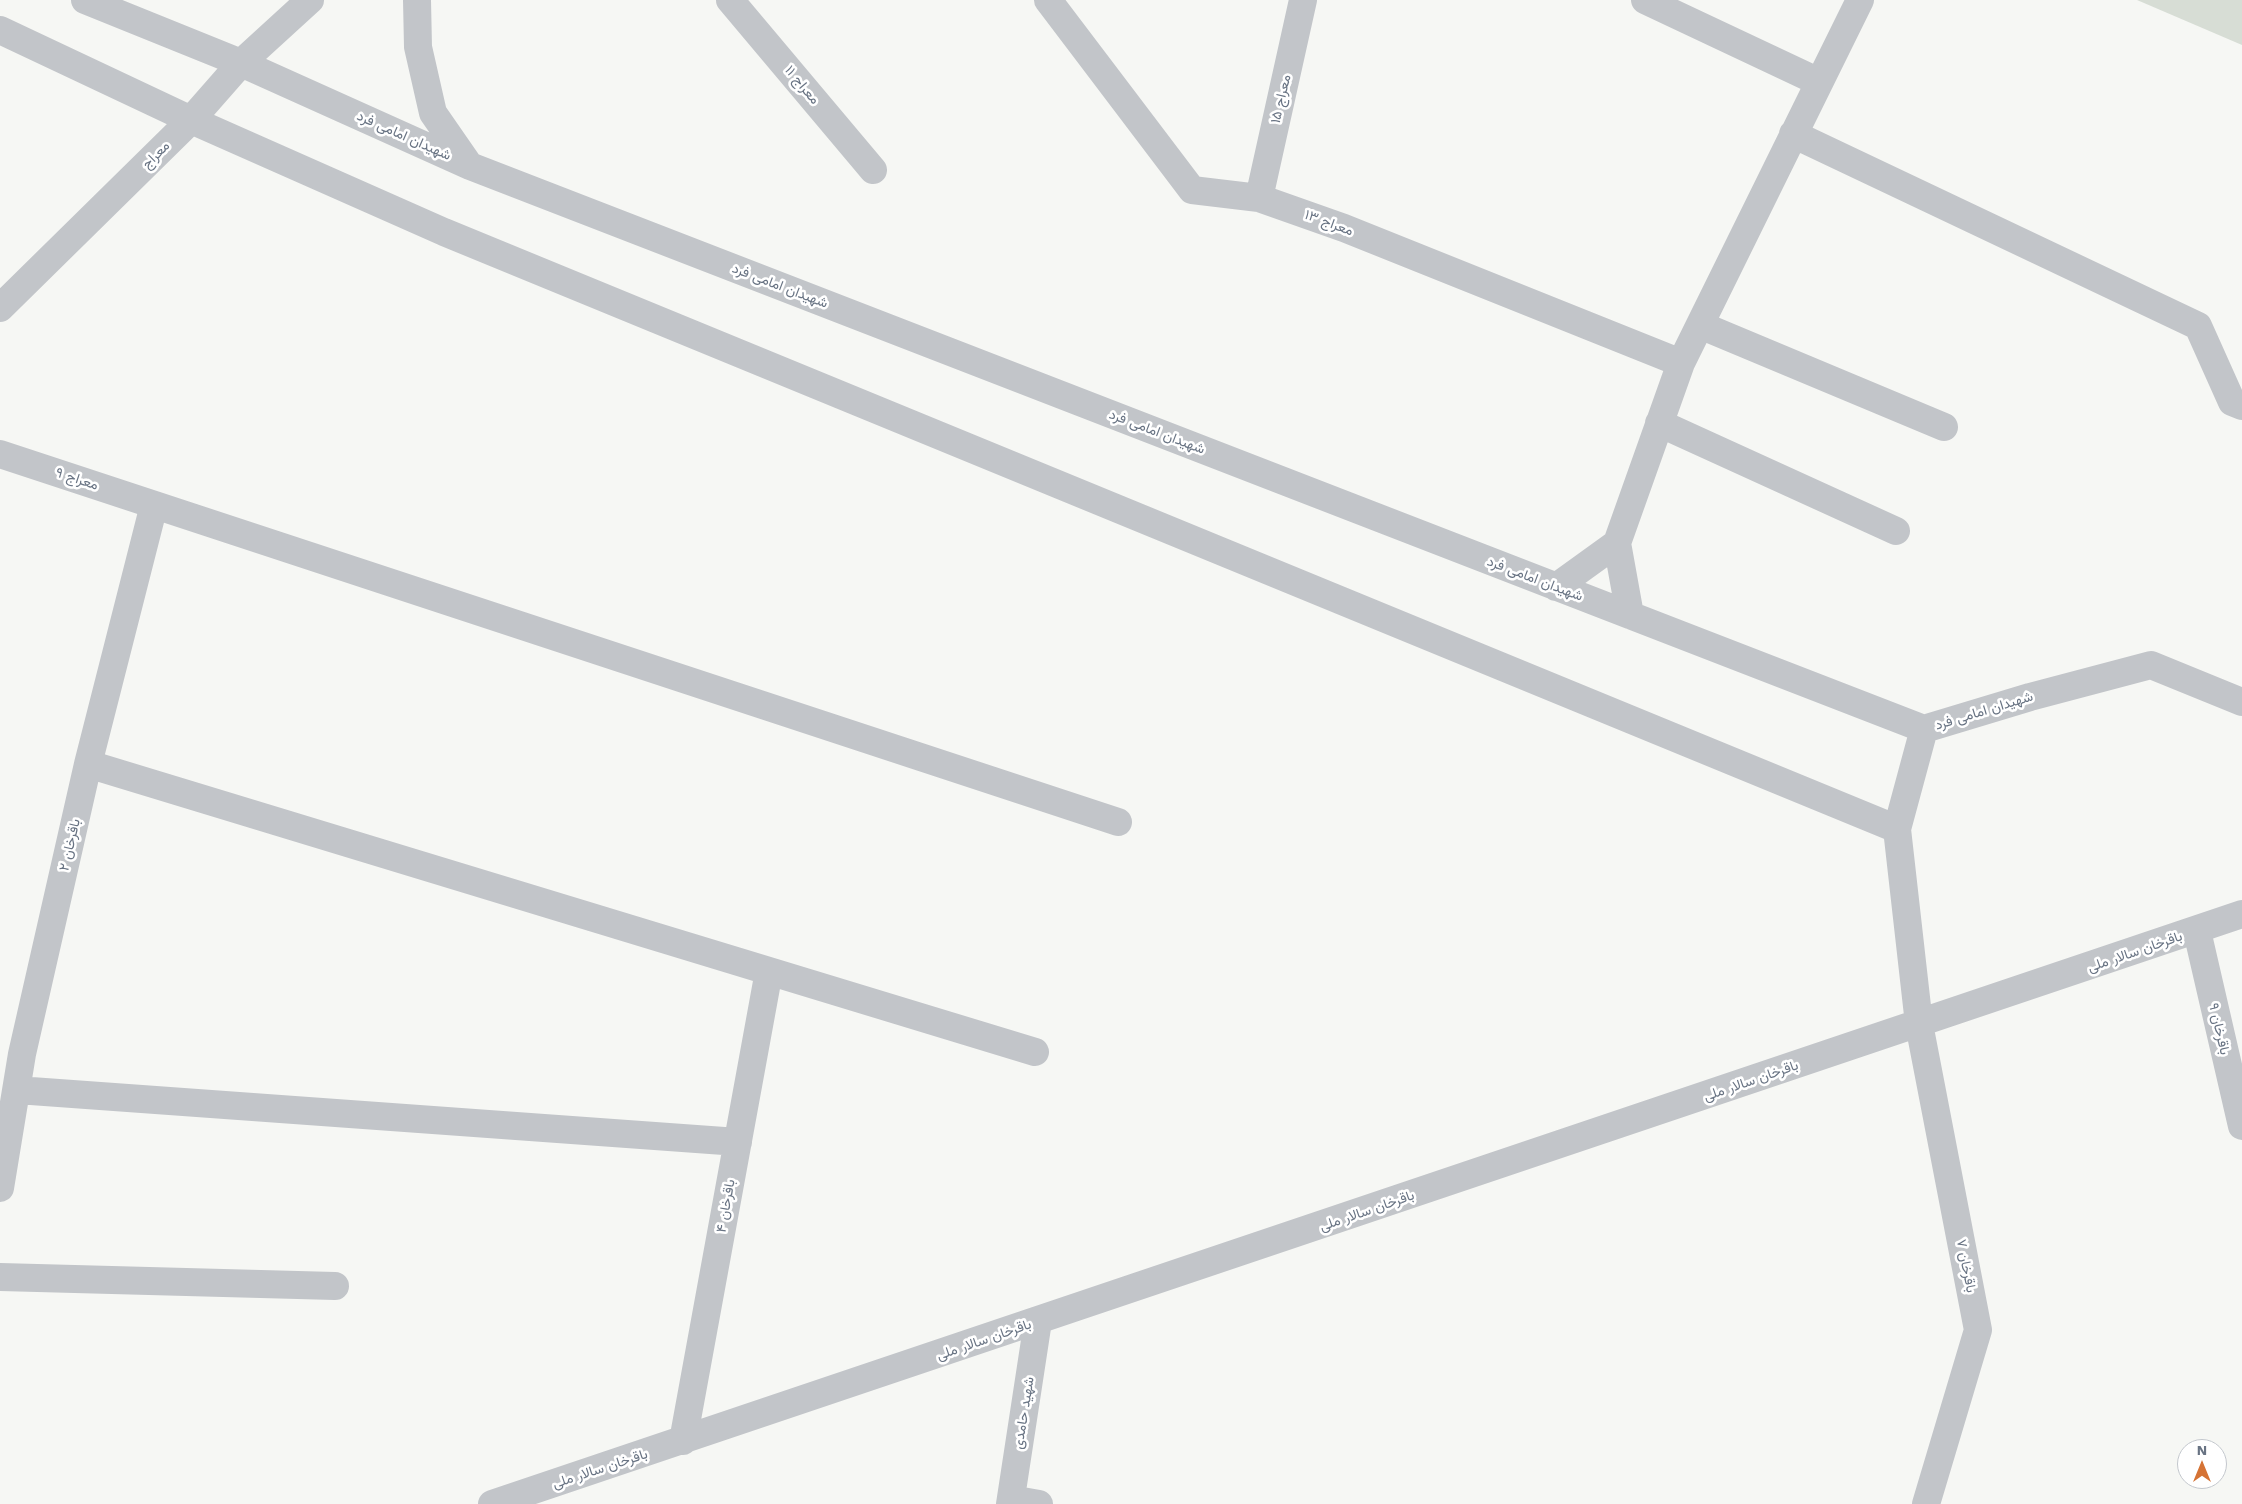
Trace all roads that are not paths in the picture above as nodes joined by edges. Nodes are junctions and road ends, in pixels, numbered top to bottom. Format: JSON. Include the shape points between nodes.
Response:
{"nodes":[{"id":1,"x":85,"y":0,"type":"edge"},
{"id":2,"x":310,"y":0,"type":"edge"},
{"id":3,"x":417,"y":0,"type":"edge"},
{"id":4,"x":730,"y":0,"type":"edge"},
{"id":5,"x":1048,"y":0,"type":"edge"},
{"id":6,"x":1303,"y":0,"type":"edge"},
{"id":7,"x":1645,"y":0,"type":"edge"},
{"id":8,"x":1860,"y":0,"type":"edge"},
{"id":9,"x":0,"y":30,"type":"edge"},
{"id":10,"x":241,"y":63,"type":"junction"},
{"id":11,"x":1819,"y":82,"type":"junction"},
{"id":12,"x":190,"y":120,"type":"junction"},
{"id":13,"x":1793,"y":134,"type":"junction"},
{"id":14,"x":470,"y":166,"type":"junction"},
{"id":15,"x":873,"y":170,"type":"dead end"},
{"id":16,"x":1259,"y":198,"type":"junction"},
{"id":17,"x":0,"y":308,"type":"edge"},
{"id":18,"x":1700,"y":325,"type":"junction"},
{"id":19,"x":1681,"y":363,"type":"junction"},
{"id":20,"x":2242,"y":406,"type":"edge"},
{"id":21,"x":1659,"y":423,"type":"junction"},
{"id":22,"x":1944,"y":427,"type":"dead end"},
{"id":23,"x":0,"y":454,"type":"edge"},
{"id":24,"x":154,"y":505,"type":"junction"},
{"id":25,"x":1896,"y":531,"type":"dead end"},
{"id":26,"x":1617,"y":543,"type":"junction"},
{"id":27,"x":1556,"y":587,"type":"junction"},
{"id":28,"x":1630,"y":615,"type":"junction"},
{"id":29,"x":2242,"y":702,"type":"edge"},
{"id":30,"x":1924,"y":729,"type":"junction"},
{"id":31,"x":88,"y":764,"type":"junction"},
{"id":32,"x":1118,"y":822,"type":"dead end"},
{"id":33,"x":1897,"y":829,"type":"junction"},
{"id":34,"x":2242,"y":914,"type":"edge"},
{"id":35,"x":2197,"y":931,"type":"junction"},
{"id":36,"x":769,"y":971,"type":"junction"},
{"id":37,"x":1920,"y":1024,"type":"junction"},
{"id":38,"x":11,"y":1052,"type":"edge"},
{"id":39,"x":1035,"y":1052,"type":"dead end"},
{"id":40,"x":16,"y":1090,"type":"junction"},
{"id":41,"x":2242,"y":1126,"type":"edge"},
{"id":42,"x":738,"y":1142,"type":"junction"},
{"id":43,"x":0,"y":1188,"type":"edge"},
{"id":44,"x":0,"y":1277,"type":"edge"},
{"id":45,"x":335,"y":1286,"type":"dead end"},
{"id":46,"x":1038,"y":1321,"type":"junction"},
{"id":47,"x":683,"y":1442,"type":"junction"},
{"id":48,"x":1010,"y":1502,"type":"edge"},
{"id":49,"x":492,"y":1504,"type":"edge"},
{"id":50,"x":1039,"y":1504,"type":"edge"},
{"id":51,"x":1926,"y":1504,"type":"edge"}],
"edges":[{"from":1,"to":10,"type":"street","name":"شهیدان امامی فرد"},
{"from":2,"to":10,"type":"street","name":"معراج"},
{"from":3,"to":14,"type":"street","via":[[418,47],[433,113]]},
{"from":4,"to":15,"type":"street","name":"معراج ۱۱"},
{"from":5,"to":16,"type":"street","name":"معراج ۱۳","via":[[1192,190]]},
{"from":6,"to":16,"type":"street","name":"معراج ۱۵"},
{"from":7,"to":11,"type":"street"},
{"from":8,"to":11,"type":"street"},
{"from":9,"to":12,"type":"street"},
{"from":10,"to":12,"type":"street","name":"معراج"},
{"from":10,"to":14,"type":"street","name":"شهیدان امامی فرد"},
{"from":11,"to":13,"type":"street"},
{"from":12,"to":17,"type":"street","name":"معراج"},
{"from":12,"to":33,"type":"street","via":[[444,232]]},
{"from":13,"to":18,"type":"street"},
{"from":13,"to":20,"type":"street","via":[[2198,326],[2232,402]]},
{"from":14,"to":27,"type":"street","name":"شهیدان امامی فرد"},
{"from":16,"to":19,"type":"street","name":"معراج ۱۳","via":[[1344,228]]},
{"from":18,"to":19,"type":"street"},
{"from":18,"to":22,"type":"street"},
{"from":19,"to":21,"type":"street"},
{"from":21,"to":25,"type":"street"},
{"from":21,"to":26,"type":"street"},
{"from":23,"to":24,"type":"street","name":"معراج ۹"},
{"from":24,"to":31,"type":"street","name":"باقرخان ۲"},
{"from":24,"to":32,"type":"street","name":"معراج ۹"},
{"from":26,"to":27,"type":"street"},
{"from":26,"to":28,"type":"street"},
{"from":27,"to":28,"type":"street","name":"شهیدان امامی فرد"},
{"from":28,"to":30,"type":"street","name":"شهیدان امامی فرد"},
{"from":29,"to":30,"type":"street","name":"شهیدان امامی فرد","via":[[2151,665]]},
{"from":30,"to":33,"type":"street"},
{"from":31,"to":36,"type":"street"},
{"from":31,"to":38,"type":"street","name":"باقرخان ۲"},
{"from":33,"to":37,"type":"street"},
{"from":34,"to":35,"type":"street","name":"باقرخان سالار ملی"},
{"from":35,"to":37,"type":"street","name":"باقرخان سالار ملی"},
{"from":35,"to":41,"type":"street","name":"باقرخان ۹"},
{"from":36,"to":39,"type":"street"},
{"from":36,"to":42,"type":"street","name":"باقرخان ۴"},
{"from":37,"to":46,"type":"street","name":"باقرخان سالار ملی"},
{"from":37,"to":51,"type":"street","name":"باقرخان ۷","via":[[1978,1330]]},
{"from":38,"to":40,"type":"street","name":"باقرخان ۲"},
{"from":40,"to":42,"type":"street"},
{"from":40,"to":43,"type":"street","name":"باقرخان ۲"},
{"from":42,"to":47,"type":"street","name":"باقرخان ۴"},
{"from":44,"to":45,"type":"street"},
{"from":46,"to":47,"type":"street","name":"باقرخان سالار ملی"},
{"from":46,"to":48,"type":"street","name":"شهید حامدی"},
{"from":47,"to":49,"type":"street","name":"باقرخان سالار ملی"},
{"from":48,"to":50,"type":"street"}]}
